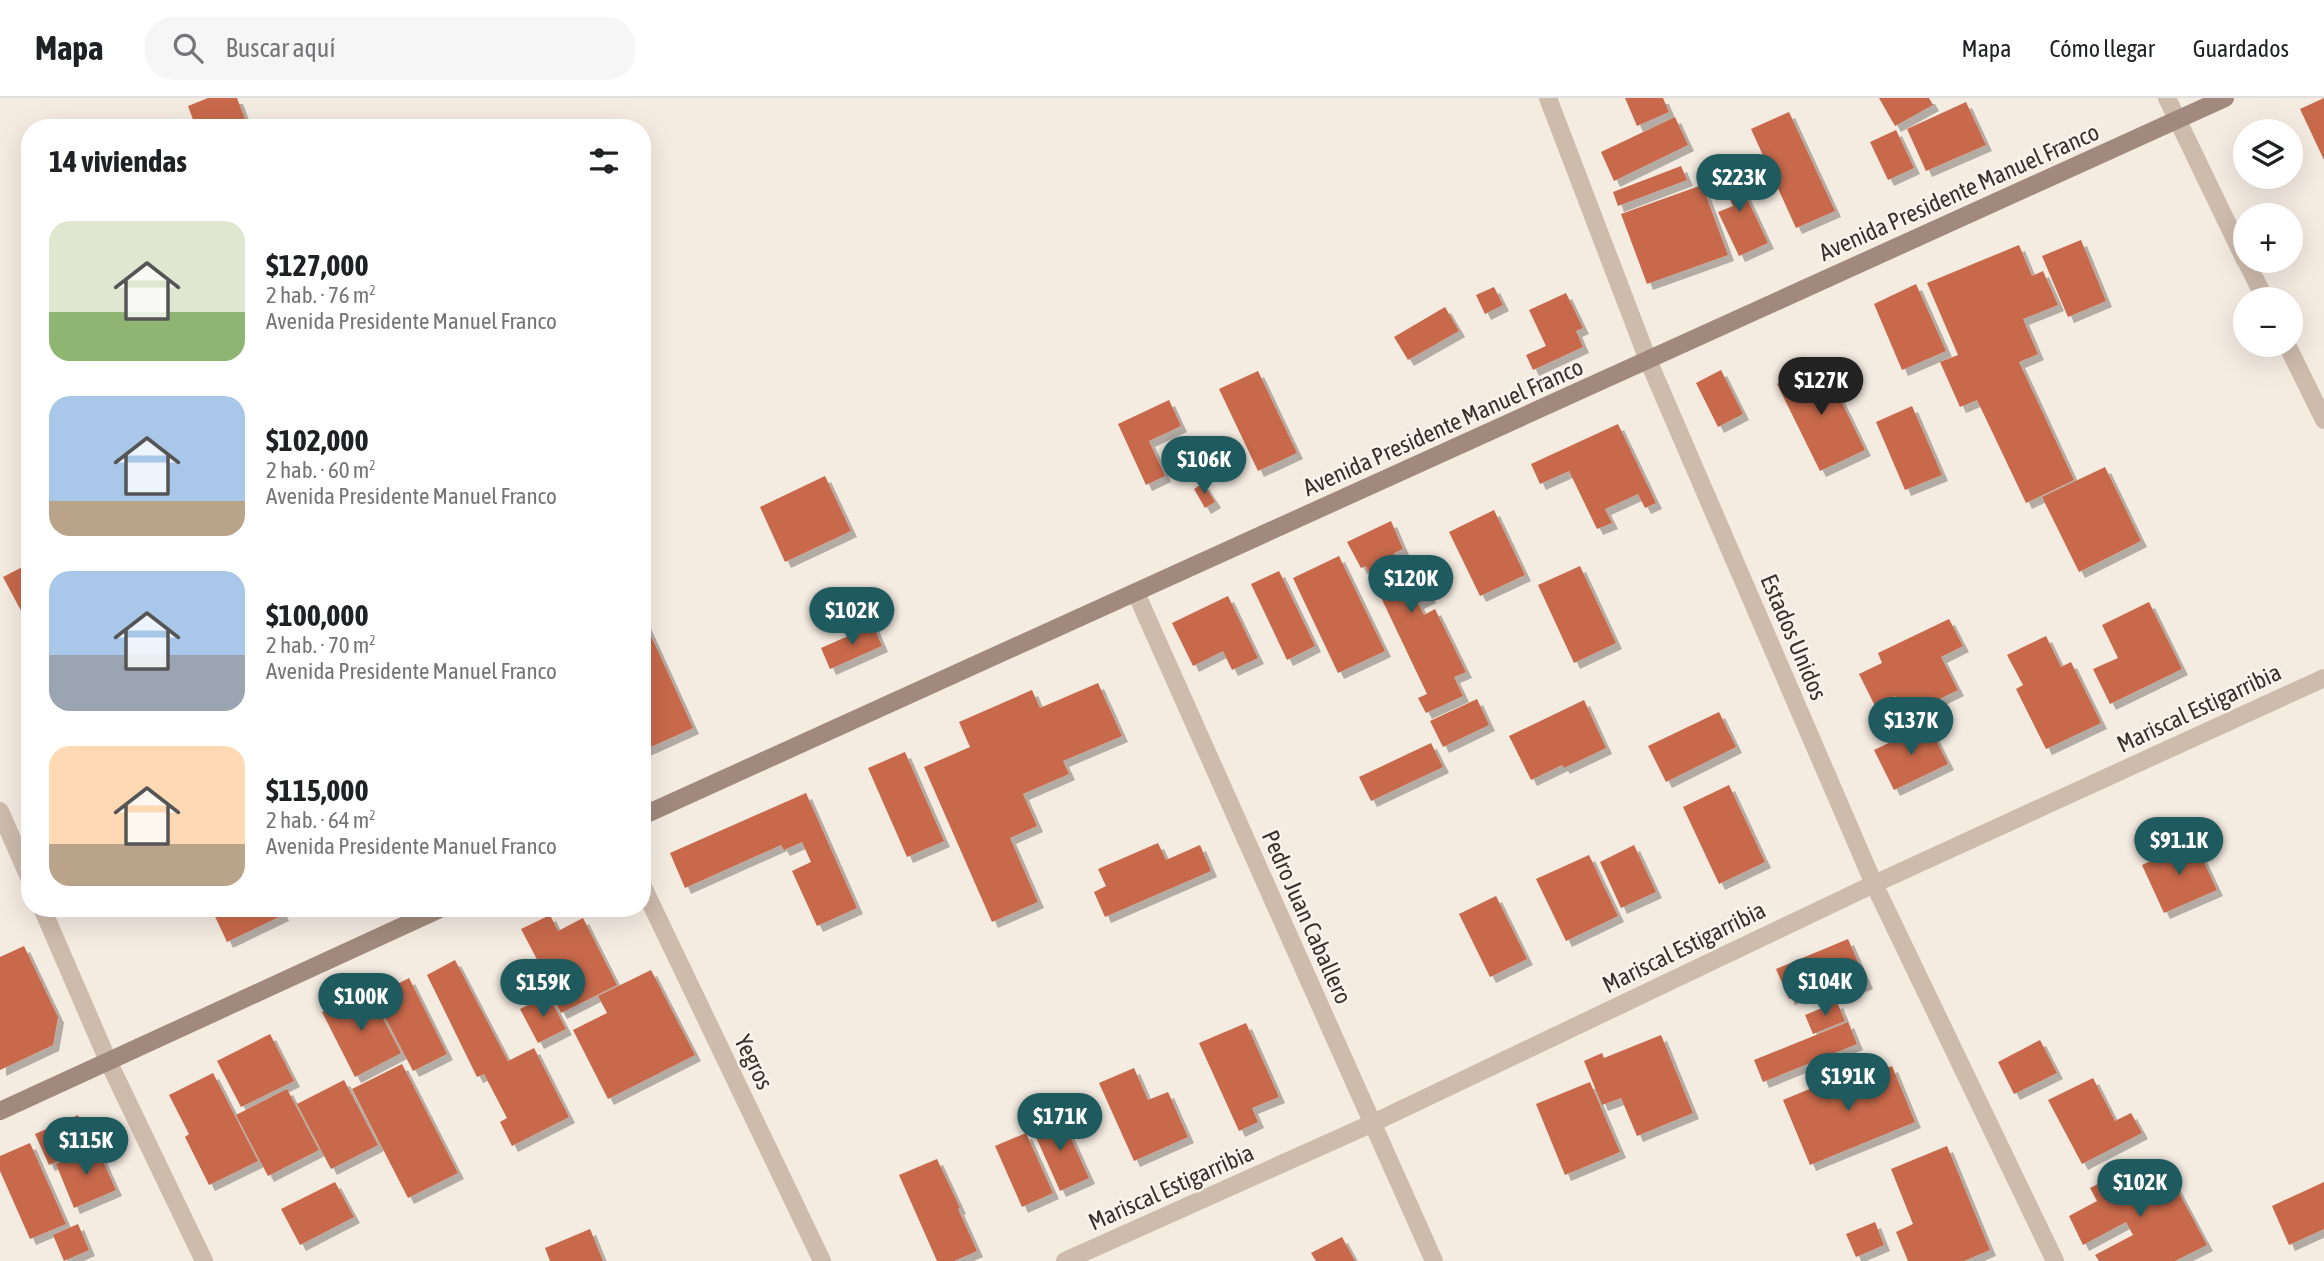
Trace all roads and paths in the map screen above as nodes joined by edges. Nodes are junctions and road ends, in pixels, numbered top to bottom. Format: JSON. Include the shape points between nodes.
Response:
{"nodes":[{"id":1,"x":1548,"y":98,"type":"edge"},
{"id":2,"x":2167,"y":98,"type":"edge"},
{"id":3,"x":2225,"y":98,"type":"edge"},
{"id":4,"x":2177,"y":120,"type":"junction"},
{"id":5,"x":2233,"y":235,"type":"edge"},
{"id":6,"x":2293,"y":357,"type":"edge"},
{"id":7,"x":1648,"y":360,"type":"junction"},
{"id":8,"x":2324,"y":420,"type":"edge"},
{"id":9,"x":1136,"y":593,"type":"junction"},
{"id":10,"x":2324,"y":678,"type":"edge"},
{"id":11,"x":0,"y":811,"type":"edge"},
{"id":12,"x":651,"y":812,"type":"edge"},
{"id":13,"x":21,"y":859,"type":"edge"},
{"id":14,"x":1874,"y":884,"type":"junction"},
{"id":15,"x":651,"y":904,"type":"edge"},
{"id":16,"x":46,"y":917,"type":"edge"},
{"id":17,"x":423,"y":917,"type":"edge"},
{"id":18,"x":109,"y":1063,"type":"junction"},
{"id":19,"x":0,"y":1111,"type":"edge"},
{"id":20,"x":1373,"y":1123,"type":"junction"},
{"id":21,"x":204,"y":1261,"type":"edge"},
{"id":22,"x":822,"y":1261,"type":"edge"},
{"id":23,"x":1065,"y":1261,"type":"edge"},
{"id":24,"x":1434,"y":1261,"type":"edge"},
{"id":25,"x":2055,"y":1261,"type":"edge"}],
"edges":[{"from":1,"to":7,"type":"street","name":"Estados Unidos"},
{"from":2,"to":4,"type":"street"},
{"from":3,"to":4,"type":"main road","name":"Avenida Presidente Manuel Franco"},
{"from":4,"to":5,"type":"street"},
{"from":4,"to":7,"type":"main road","name":"Avenida Presidente Manuel Franco"},
{"from":6,"to":8,"type":"street"},
{"from":7,"to":9,"type":"main road","name":"Avenida Presidente Manuel Franco"},
{"from":7,"to":14,"type":"street","name":"Estados Unidos"},
{"from":9,"to":12,"type":"main road","name":"Avenida Presidente Manuel Franco"},
{"from":9,"to":20,"type":"street","name":"Pedro Juan Caballero"},
{"from":10,"to":14,"type":"street","name":"Mariscal Estigarribia"},
{"from":11,"to":13,"type":"street"},
{"from":14,"to":20,"type":"street","name":"Mariscal Estigarribia"},
{"from":14,"to":25,"type":"street","name":"Estados Unidos"},
{"from":15,"to":22,"type":"street","name":"Yegros"},
{"from":16,"to":18,"type":"street"},
{"from":17,"to":18,"type":"main road"},
{"from":18,"to":19,"type":"main road"},
{"from":18,"to":21,"type":"street"},
{"from":20,"to":23,"type":"street","name":"Mariscal Estigarribia"},
{"from":20,"to":24,"type":"street","name":"Pedro Juan Caballero"}]}
